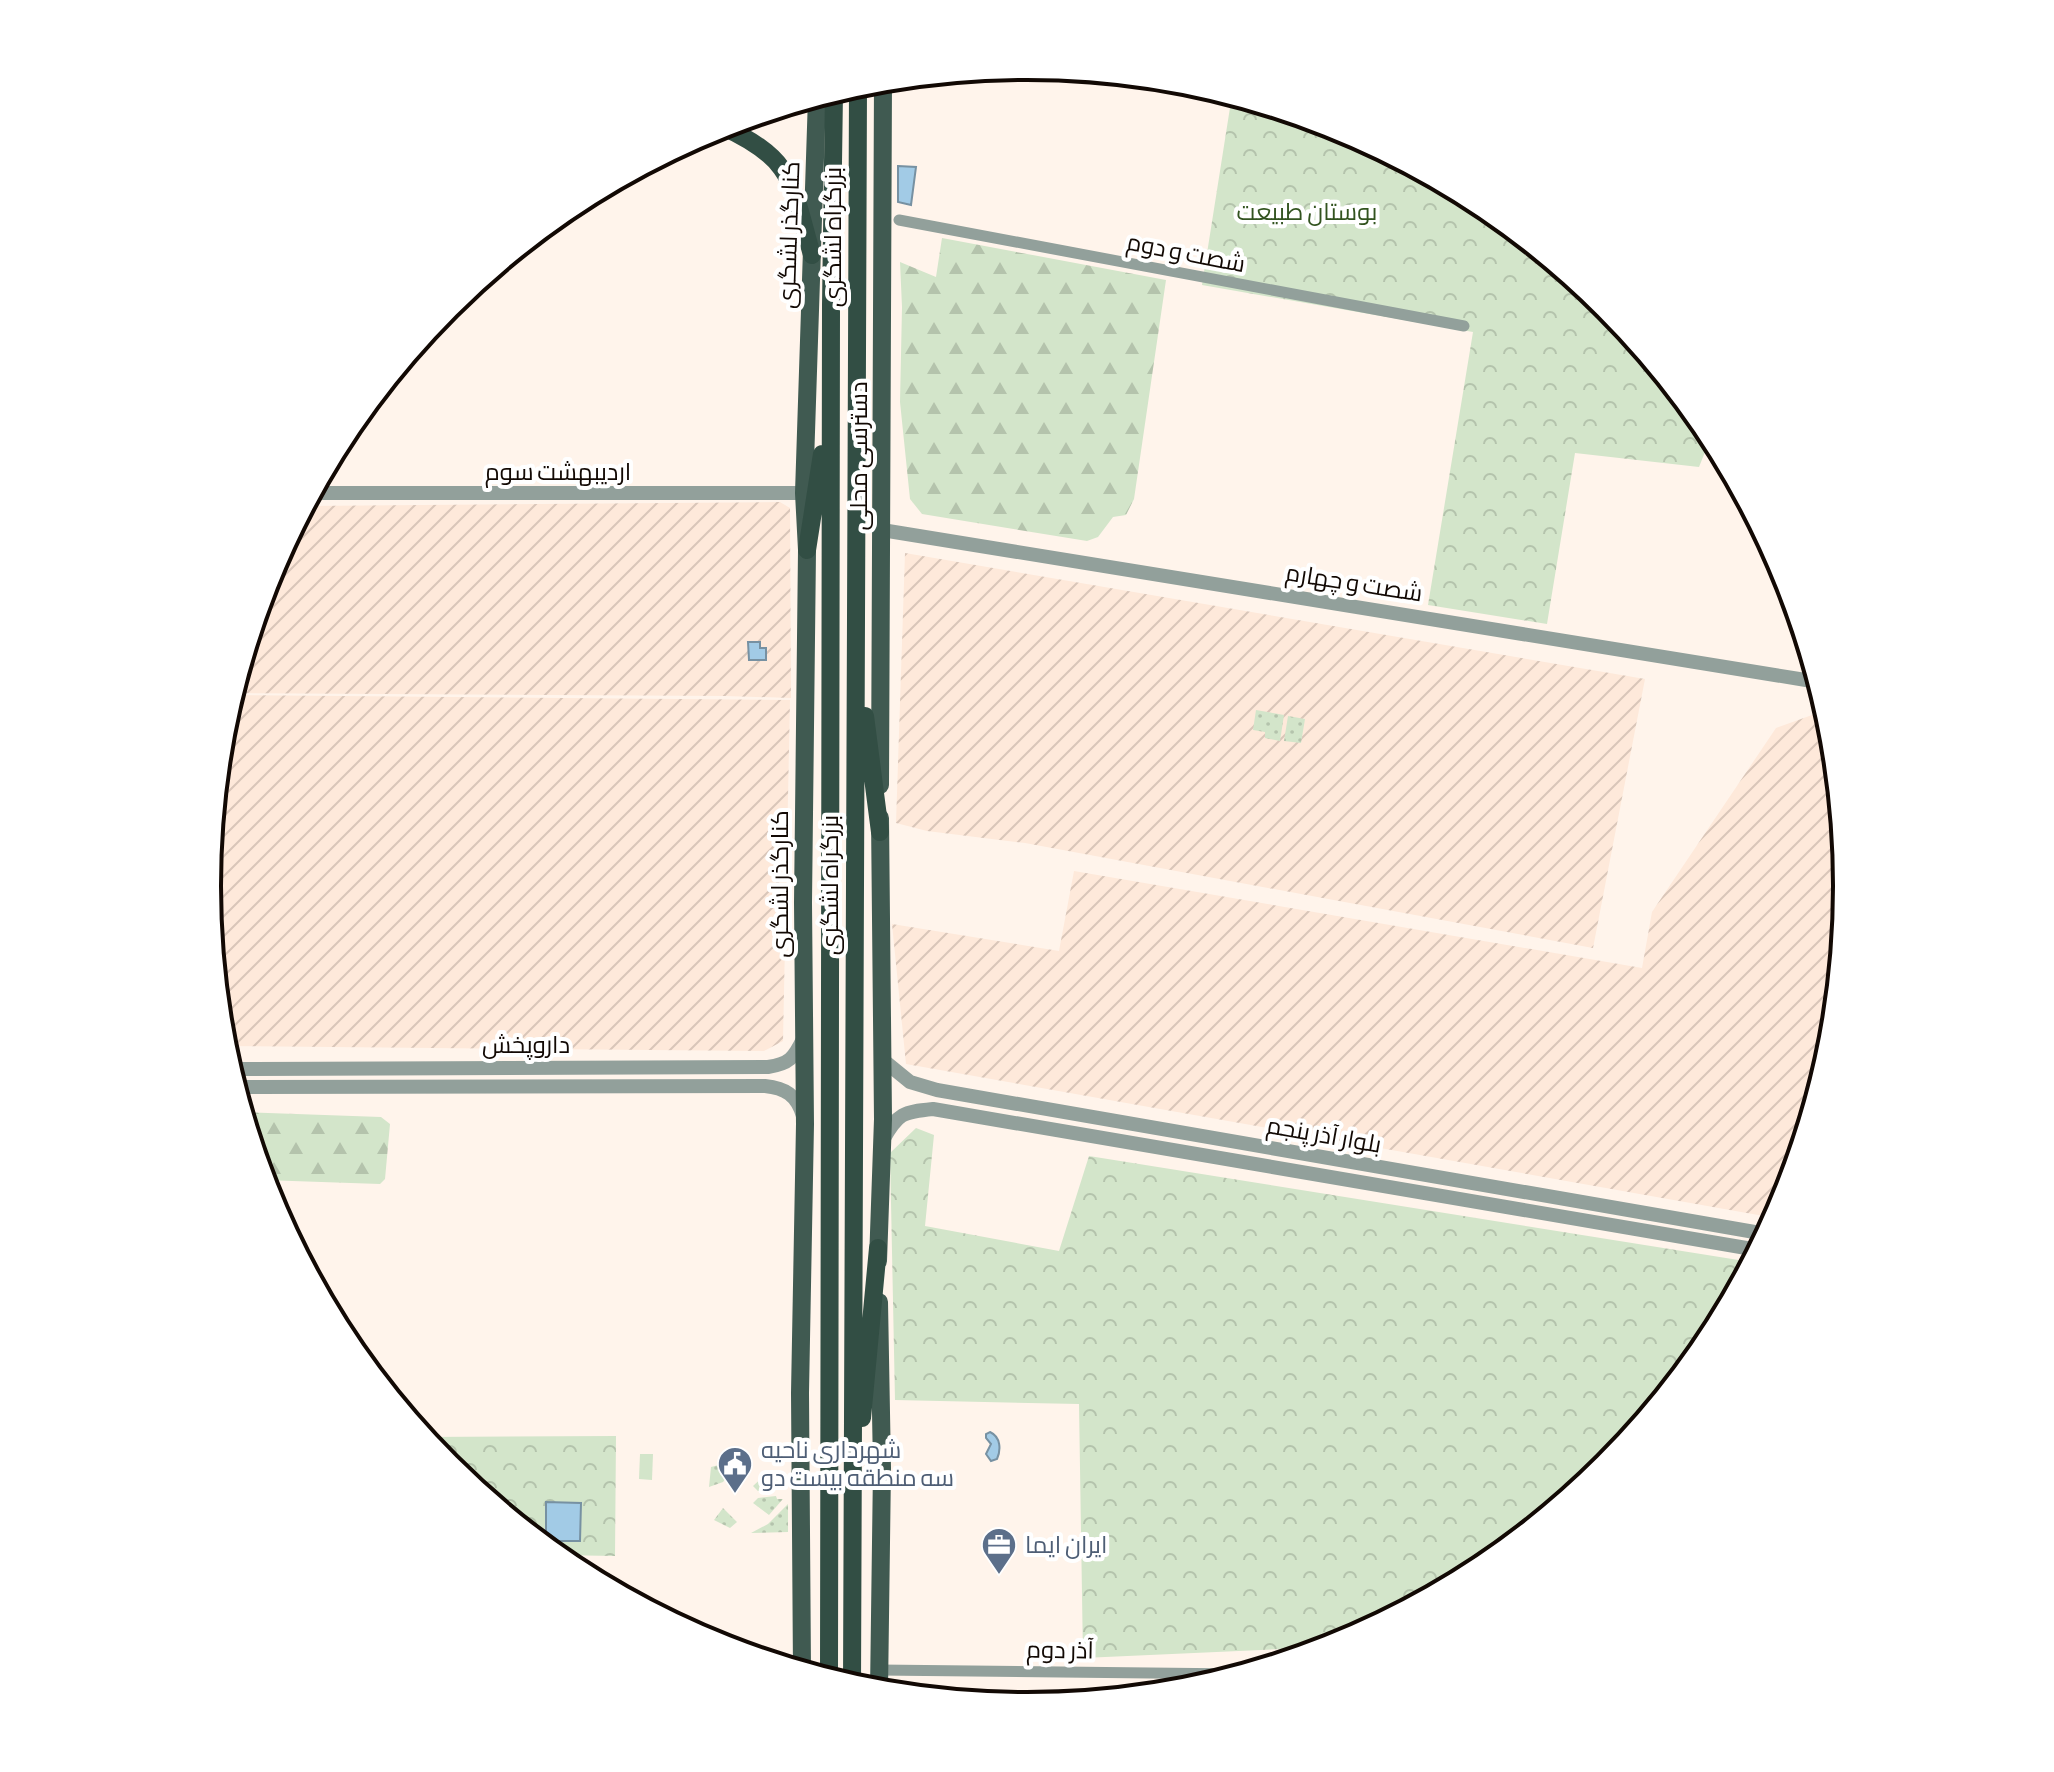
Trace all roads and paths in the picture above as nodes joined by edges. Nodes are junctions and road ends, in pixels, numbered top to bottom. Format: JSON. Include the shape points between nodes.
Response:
{"nodes":[{"id":1,"x":883,"y":93,"type":"edge"},
{"id":2,"x":858,"y":98,"type":"edge"},
{"id":3,"x":834,"y":103,"type":"edge"},
{"id":4,"x":817,"y":107,"type":"edge"},
{"id":5,"x":738,"y":134,"type":"edge"},
{"id":6,"x":899,"y":220,"type":"dead end"},
{"id":7,"x":812,"y":255,"type":"junction"},
{"id":8,"x":1464,"y":326,"type":"dead end"},
{"id":9,"x":832,"y":376,"type":"junction"},
{"id":10,"x":324,"y":493,"type":"edge"},
{"id":11,"x":804,"y":493,"type":"junction"},
{"id":12,"x":882,"y":530,"type":"junction"},
{"id":13,"x":807,"y":550,"type":"junction"},
{"id":14,"x":855,"y":625,"type":"junction"},
{"id":15,"x":1807,"y":680,"type":"edge"},
{"id":16,"x":880,"y":832,"type":"junction"},
{"id":17,"x":805,"y":1035,"type":"junction"},
{"id":18,"x":883,"y":1060,"type":"junction"},
{"id":19,"x":768,"y":1067,"type":"junction"},
{"id":20,"x":242,"y":1069,"type":"edge"},
{"id":21,"x":765,"y":1086,"type":"junction"},
{"id":22,"x":246,"y":1087,"type":"edge"},
{"id":23,"x":805,"y":1124,"type":"junction"},
{"id":24,"x":883,"y":1141,"type":"junction"},
{"id":25,"x":1755,"y":1232,"type":"edge"},
{"id":26,"x":878,"y":1248,"type":"junction"},
{"id":27,"x":1747,"y":1248,"type":"edge"},
{"id":28,"x":852,"y":1489,"type":"junction"},
{"id":29,"x":802,"y":1660,"type":"edge"},
{"id":30,"x":829,"y":1668,"type":"edge"},
{"id":31,"x":879,"y":1670,"type":"junction"},
{"id":32,"x":852,"y":1673,"type":"edge"},
{"id":33,"x":1199,"y":1674,"type":"edge"},
{"id":34,"x":879,"y":1678,"type":"edge"}],
"edges":[{"from":1,"to":12,"type":"main road","name":"دسترسی محلی"},
{"from":2,"to":14,"type":"highway","name":"بزرگراه لشگری"},
{"from":3,"to":9,"type":"highway","name":"بزرگراه لشگری"},
{"from":4,"to":7,"type":"main road","name":"کنارگذر لشگری"},
{"from":5,"to":7,"type":"highway","via":[[762,146],[790,181]]},
{"from":6,"to":8,"type":"street","name":"شصت و دوم"},
{"from":7,"to":11,"type":"main road","name":"کنارگذر لشگری"},
{"from":9,"to":13,"type":"highway"},
{"from":9,"to":30,"type":"highway","name":"بزرگراه لشگری"},
{"from":10,"to":11,"type":"street","name":"اردیبهشت سوم"},
{"from":11,"to":13,"type":"main road","name":"کنارگذر لشگری"},
{"from":12,"to":15,"type":"street","name":"شصت و چهارم"},
{"from":12,"to":16,"type":"main road","name":"دسترسی محلی"},
{"from":13,"to":17,"type":"main road","name":"کنارگذر لشگری"},
{"from":14,"to":16,"type":"highway"},
{"from":14,"to":28,"type":"highway","name":"بزرگراه لشگری"},
{"from":16,"to":18,"type":"main road"},
{"from":17,"to":19,"type":"street","via":[[793,1059]]},
{"from":17,"to":23,"type":"main road","name":"کنارگذر لشگری"},
{"from":18,"to":24,"type":"main road"},
{"from":18,"to":25,"type":"street","name":"بلوار آذر پنجم","via":[[910,1082],[937,1090]]},
{"from":19,"to":20,"type":"street","name":"داروپخش"},
{"from":19,"to":21,"type":"street","via":[[771,1074]]},
{"from":21,"to":22,"type":"street","name":"داروپخش"},
{"from":21,"to":23,"type":"street","name":"داروپخش","via":[[793,1096]]},
{"from":23,"to":29,"type":"main road","name":"کنارگذر لشگری"},
{"from":24,"to":26,"type":"main road"},
{"from":24,"to":27,"type":"street","name":"بلوار آذر پنجم","via":[[895,1118],[933,1109]]},
{"from":26,"to":28,"type":"highway"},
{"from":26,"to":31,"type":"main road"},
{"from":28,"to":32,"type":"highway","name":"بزرگراه لشگری"},
{"from":31,"to":33,"type":"street","name":"آذر دوم"},
{"from":31,"to":34,"type":"main road"}]}
